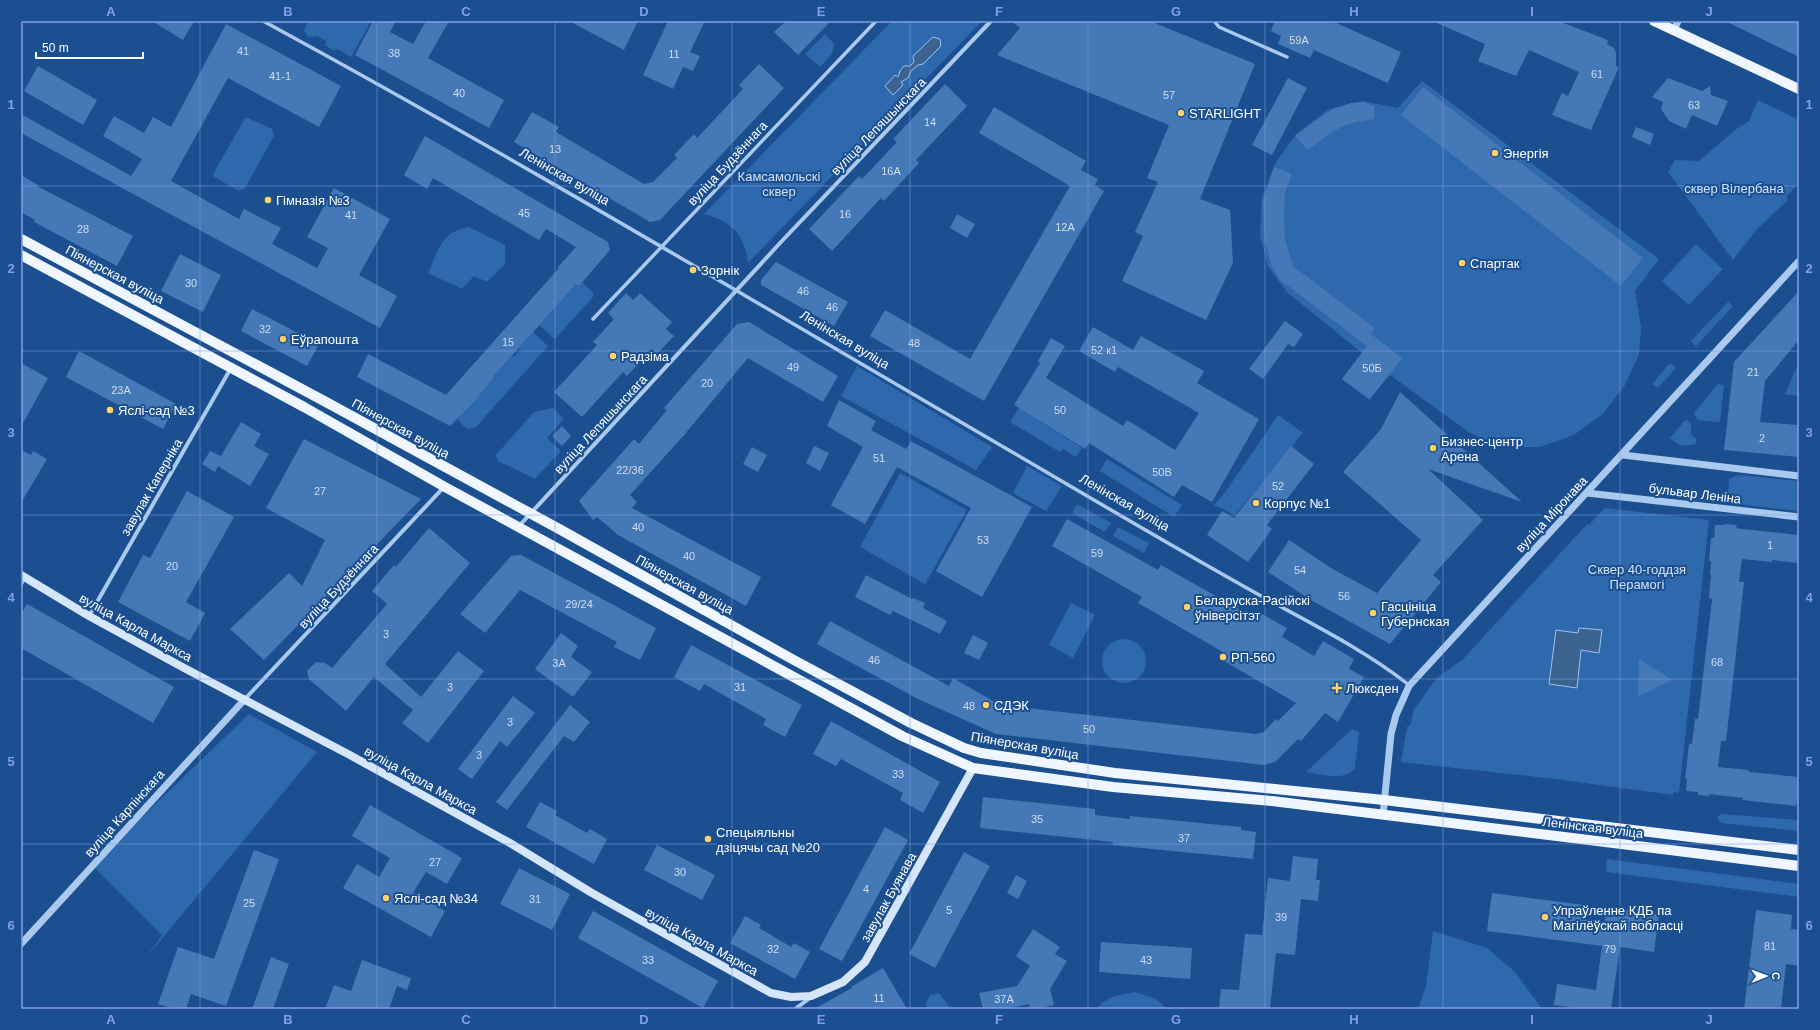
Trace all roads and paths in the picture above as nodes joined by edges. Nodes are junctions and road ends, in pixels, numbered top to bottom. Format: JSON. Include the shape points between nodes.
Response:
{"nodes":[{"id":1,"x":263,"y":21,"type":"edge"},
{"id":2,"x":876,"y":21,"type":"edge"},
{"id":3,"x":991,"y":21,"type":"edge"},
{"id":4,"x":1214,"y":21,"type":"edge"},
{"id":5,"x":1654,"y":21,"type":"edge"},
{"id":6,"x":1676,"y":26,"type":"edge"},
{"id":7,"x":1287,"y":56,"type":"dead end"},
{"id":8,"x":1799,"y":89,"type":"edge"},
{"id":9,"x":21,"y":239,"type":"edge"},
{"id":10,"x":662,"y":246,"type":"junction"},
{"id":11,"x":21,"y":255,"type":"edge"},
{"id":12,"x":1799,"y":261,"type":"edge"},
{"id":13,"x":737,"y":291,"type":"junction"},
{"id":14,"x":593,"y":319,"type":"dead end"},
{"id":15,"x":231,"y":368,"type":"junction"},
{"id":16,"x":1623,"y":455,"type":"junction"},
{"id":17,"x":1799,"y":476,"type":"edge"},
{"id":18,"x":445,"y":487,"type":"junction"},
{"id":19,"x":1587,"y":493,"type":"junction"},
{"id":20,"x":530,"y":514,"type":"junction"},
{"id":21,"x":1799,"y":517,"type":"edge"},
{"id":22,"x":519,"y":526,"type":"junction"},
{"id":23,"x":23,"y":578,"type":"edge"},
{"id":24,"x":89,"y":616,"type":"junction"},
{"id":25,"x":1409,"y":686,"type":"junction"},
{"id":26,"x":245,"y":699,"type":"junction"},
{"id":27,"x":981,"y":752,"type":"junction"},
{"id":28,"x":973,"y":768,"type":"junction"},
{"id":29,"x":1384,"y":800,"type":"junction"},
{"id":30,"x":1383,"y":814,"type":"junction"},
{"id":31,"x":1799,"y":850,"type":"edge"},
{"id":32,"x":1799,"y":866,"type":"edge"},
{"id":33,"x":21,"y":944,"type":"edge"},
{"id":34,"x":811,"y":996,"type":"junction"},
{"id":35,"x":795,"y":1009,"type":"edge"}],
"edges":[{"from":1,"to":10,"type":"street","name":"Ленінская вуліца"},
{"from":2,"to":10,"type":"street","name":"вуліца Будзённага"},
{"from":3,"to":13,"type":"street","name":"вуліца Лепяшынскага"},
{"from":4,"to":7,"type":"street","via":[[1219,27]]},
{"from":5,"to":6,"type":"main road"},
{"from":6,"to":8,"type":"main road"},
{"from":9,"to":20,"type":"main road","name":"Піянерская вуліца","via":[[333,405]]},
{"from":10,"to":13,"type":"street","name":"Ленінская вуліца"},
{"from":10,"to":14,"type":"street","name":"вуліца Будзённага"},
{"from":11,"to":15,"type":"main road"},
{"from":12,"to":16,"type":"street","name":"вуліца Міронава"},
{"from":13,"to":20,"type":"street","name":"вуліца Лепяшынскага"},
{"from":13,"to":25,"type":"street","name":"Ленінская вуліца","via":[[1238,584],[1325,631],[1388,669]]},
{"from":15,"to":18,"type":"main road"},
{"from":15,"to":24,"type":"street","name":"завулак Каперніка"},
{"from":16,"to":17,"type":"street"},
{"from":16,"to":19,"type":"street","name":"вуліца Міронава"},
{"from":18,"to":22,"type":"main road"},
{"from":18,"to":26,"type":"street","name":"вуліца Будзённага"},
{"from":19,"to":21,"type":"street","name":"бульвар Леніна"},
{"from":19,"to":25,"type":"street","name":"вуліца Міронава"},
{"from":20,"to":22,"type":"street","name":"вуліца Лепяшынскага"},
{"from":20,"to":27,"type":"main road","name":"Піянерская вуліца","via":[[904,719],[964,748]]},
{"from":22,"to":28,"type":"main road","via":[[902,736]]},
{"from":23,"to":24,"type":"main road","name":"вуліца Карла Маркса"},
{"from":24,"to":26,"type":"main road","name":"вуліца Карла Маркса","via":[[186,670]]},
{"from":25,"to":29,"type":"street","name":"вуліца Міронава","via":[[1396,714],[1391,734]]},
{"from":26,"to":33,"type":"street","name":"вуліца Карпінскага"},
{"from":26,"to":34,"type":"main road","name":"вуліца Карла Маркса","via":[[503,839],[592,893],[771,993],[791,997]]},
{"from":27,"to":28,"type":"main road"},
{"from":27,"to":29,"type":"main road","name":"Піянерская вуліца","via":[[1115,773]]},
{"from":28,"to":30,"type":"main road","via":[[1113,787]]},
{"from":28,"to":34,"type":"main road","name":"завулак Буянава","via":[[865,962],[843,982]]},
{"from":29,"to":30,"type":"street","name":"вуліца Міронава"},
{"from":29,"to":31,"type":"main road","name":"Ленінская вуліца"},
{"from":30,"to":32,"type":"main road","name":"Ленінская вуліца"},
{"from":34,"to":35,"type":"street","name":"завулак Буянава"}]}
